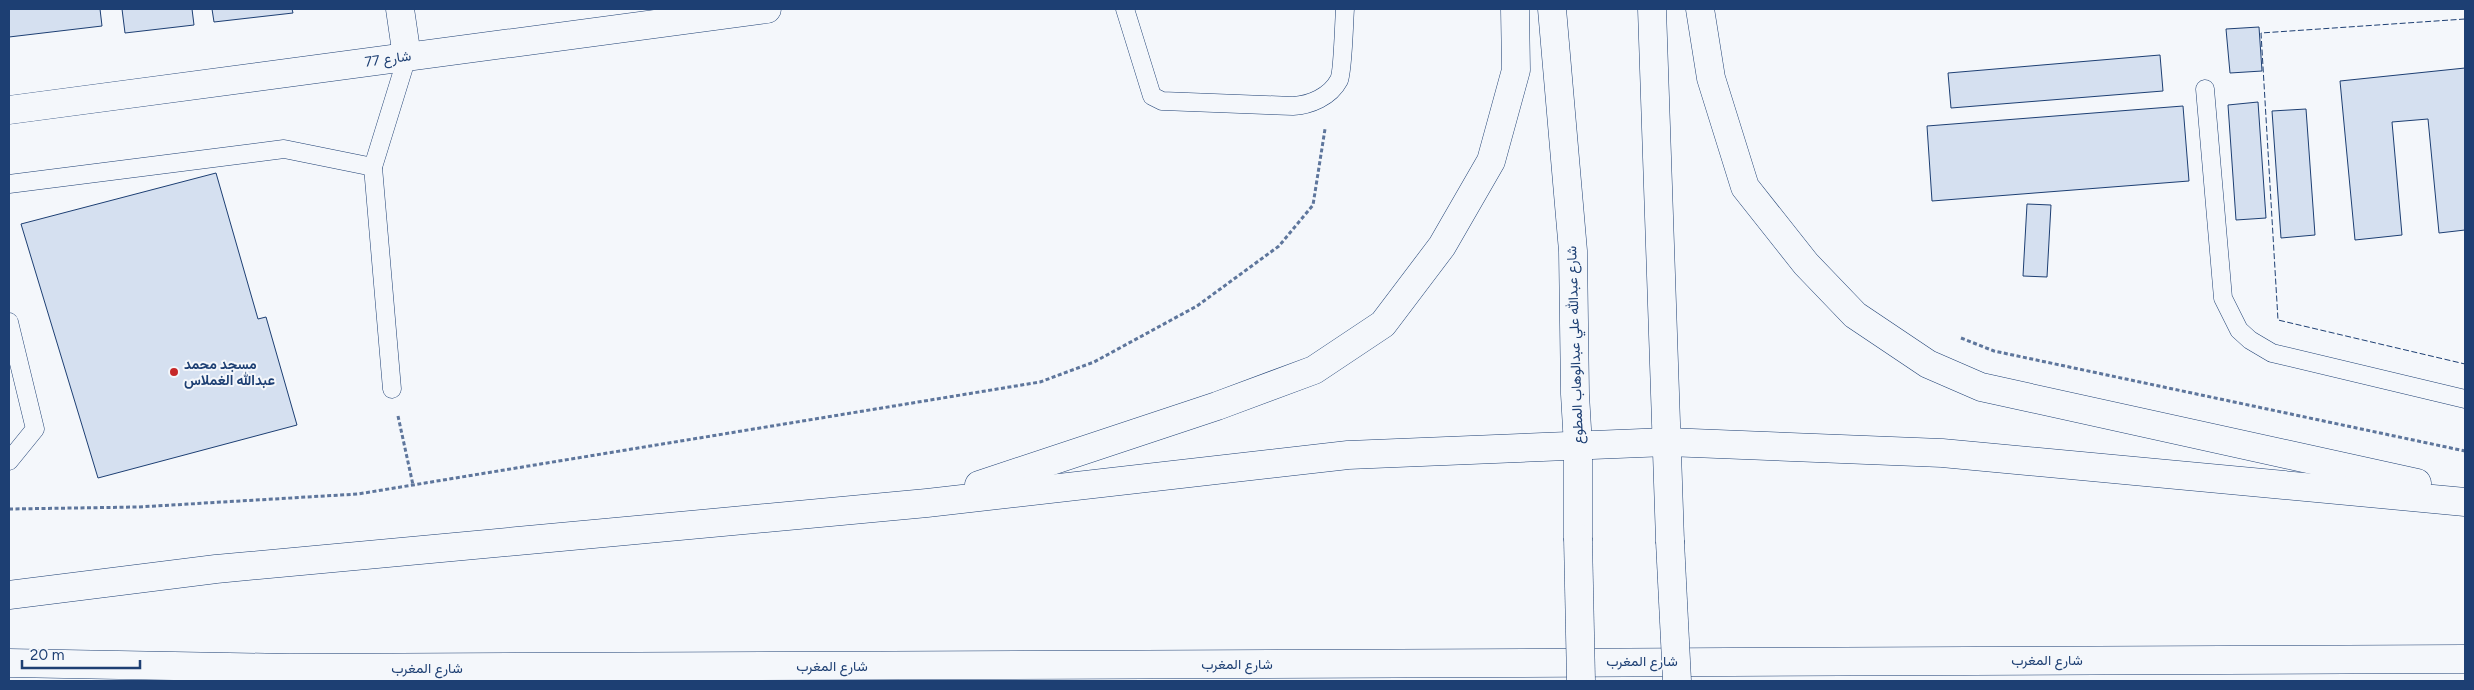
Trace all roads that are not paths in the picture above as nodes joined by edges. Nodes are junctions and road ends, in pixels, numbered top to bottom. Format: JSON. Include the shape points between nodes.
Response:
{"nodes":[{"id":1,"x":400,"y":9,"type":"edge"},
{"id":2,"x":767,"y":9,"type":"edge"},
{"id":3,"x":1125,"y":9,"type":"edge"},
{"id":4,"x":1345,"y":9,"type":"edge"},
{"id":5,"x":1515,"y":9,"type":"edge"},
{"id":6,"x":1552,"y":9,"type":"edge"},
{"id":7,"x":1652,"y":9,"type":"edge"},
{"id":8,"x":1700,"y":9,"type":"edge"},
{"id":9,"x":406,"y":57,"type":"junction"},
{"id":10,"x":2205,"y":89,"type":"dead end"},
{"id":11,"x":9,"y":110,"type":"edge"},
{"id":12,"x":373,"y":166,"type":"junction"},
{"id":13,"x":9,"y":184,"type":"edge"},
{"id":14,"x":9,"y":322,"type":"edge"},
{"id":15,"x":392,"y":389,"type":"road end"},
{"id":16,"x":2465,"y":399,"type":"edge"},
{"id":17,"x":1667,"y":442,"type":"junction"},
{"id":18,"x":1578,"y":446,"type":"junction"},
{"id":19,"x":9,"y":461,"type":"edge"},
{"id":20,"x":2465,"y":493,"type":"edge"},
{"id":21,"x":927,"y":502,"type":"junction"},
{"id":22,"x":2465,"y":502,"type":"edge"},
{"id":23,"x":9,"y":595,"type":"edge"},
{"id":24,"x":2465,"y":659,"type":"edge"},
{"id":25,"x":9,"y":663,"type":"edge"},
{"id":26,"x":1581,"y":681,"type":"edge"},
{"id":27,"x":1677,"y":681,"type":"edge"}],
"edges":[{"from":1,"to":9,"type":"main road"},
{"from":2,"to":9,"type":"main road","name":"شارع 77"},
{"from":3,"to":4,"type":"lane","via":[[1152,96],[1162,100],[1292,106],[1308,105],[1324,96],[1339,79]]},
{"from":5,"to":21,"type":"main road","via":[[1516,70],[1491,161],[1442,246],[1384,324],[1314,370],[1217,406]]},
{"from":6,"to":18,"type":"main road","name":"شارع عبدالله علي عبدالوهاب المطوع","via":[[1573,250]]},
{"from":7,"to":17,"type":"main road"},
{"from":8,"to":20,"type":"main road","via":[[1711,78],[1745,187],[1830,291],[1886,338],[1928,364],[1981,387]]},
{"from":9,"to":11,"type":"main road","name":"شارع 77"},
{"from":9,"to":12,"type":"lane"},
{"from":10,"to":16,"type":"lane","via":[[2223,298],[2239,330],[2272,353]]},
{"from":12,"to":13,"type":"lane","via":[[284,149]]},
{"from":12,"to":15,"type":"lane"},
{"from":14,"to":19,"type":"lane","via":[[35,429]]},
{"from":17,"to":18,"type":"main road"},
{"from":17,"to":22,"type":"main road","via":[[1942,453]]},
{"from":17,"to":27,"type":"main road","bridge":true},
{"from":18,"to":21,"type":"main road","via":[[1348,455]]},
{"from":18,"to":26,"type":"main road","name":"شارع عبدالله علي عبدالوهاب المطوع","bridge":true},
{"from":21,"to":23,"type":"main road","via":[[216,569]]},
{"from":24,"to":25,"type":"main road","name":"شارع المغرب","via":[[289,668]]}]}
